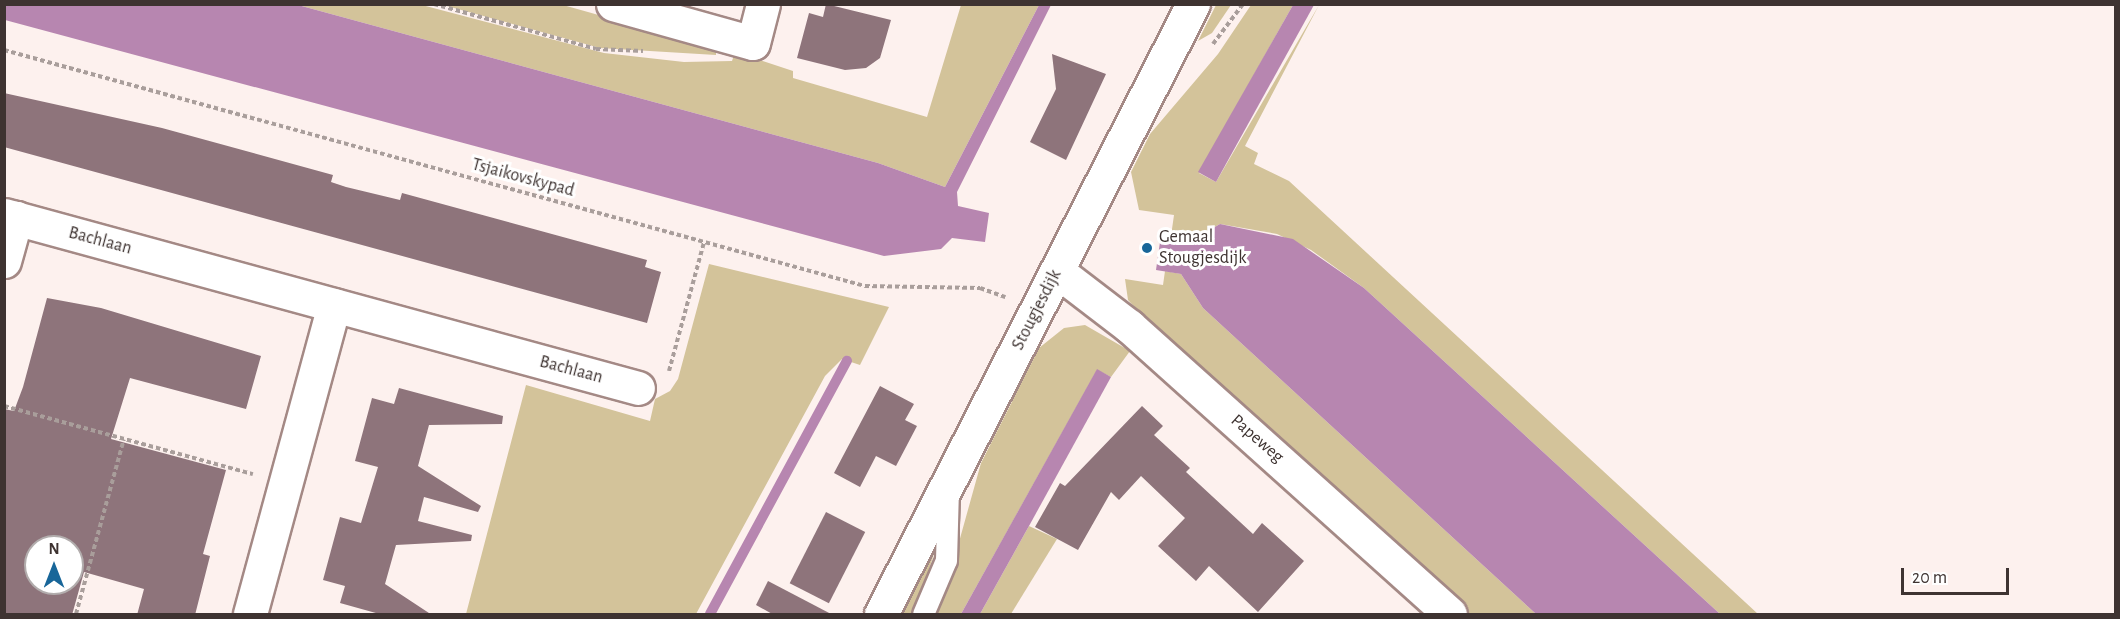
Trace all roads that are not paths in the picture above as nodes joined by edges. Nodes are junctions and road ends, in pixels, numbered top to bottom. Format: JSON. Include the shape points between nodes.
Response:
{"nodes":[{"id":1,"x":613,"y":4,"type":"edge"},
{"id":2,"x":764,"y":4,"type":"edge"},
{"id":3,"x":1194,"y":4,"type":"edge"},
{"id":4,"x":10,"y":217,"type":"edge"},
{"id":5,"x":4,"y":261,"type":"edge"},
{"id":6,"x":1057,"y":271,"type":"junction"},
{"id":7,"x":334,"y":305,"type":"junction"},
{"id":8,"x":638,"y":388,"type":"road end"},
{"id":9,"x":948,"y":484,"type":"junction"},
{"id":10,"x":250,"y":615,"type":"edge"},
{"id":11,"x":880,"y":615,"type":"edge"},
{"id":12,"x":923,"y":615,"type":"edge"},
{"id":13,"x":1450,"y":615,"type":"edge"}],
"edges":[{"from":1,"to":2,"type":"street","via":[[753,43]]},
{"from":3,"to":6,"type":"street","name":"Stougjesdijk"},
{"from":4,"to":5,"type":"street"},
{"from":4,"to":7,"type":"street","name":"Bachlaan"},
{"from":6,"to":9,"type":"street","name":"Stougjesdijk"},
{"from":6,"to":13,"type":"street","name":"Papeweg","via":[[1137,334]]},
{"from":7,"to":8,"type":"street","name":"Bachlaan"},
{"from":7,"to":10,"type":"street"},
{"from":9,"to":11,"type":"street","name":"Stougjesdijk"},
{"from":9,"to":12,"type":"lane","via":[[950,545]]}]}
